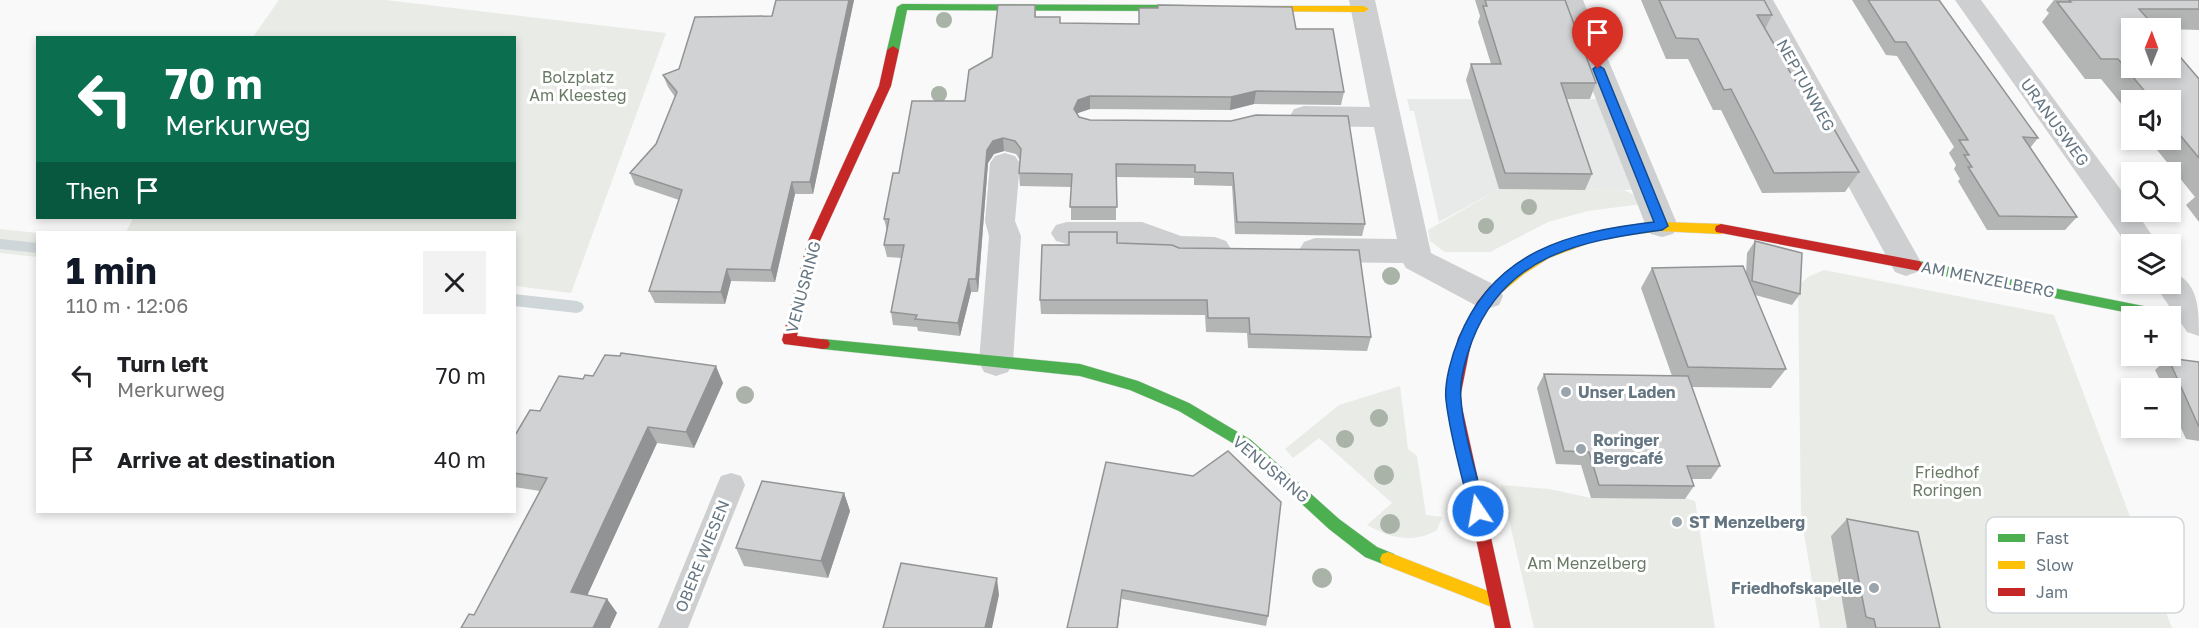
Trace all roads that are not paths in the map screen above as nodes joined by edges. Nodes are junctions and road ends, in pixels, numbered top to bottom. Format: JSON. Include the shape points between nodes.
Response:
{"nodes":[{"id":1,"x":1570,"y":0,"type":"edge"},
{"id":2,"x":1760,"y":0,"type":"edge"},
{"id":3,"x":1968,"y":0,"type":"edge"},
{"id":4,"x":901,"y":4,"type":"edge"},
{"id":5,"x":1064,"y":4,"type":"edge"},
{"id":6,"x":1266,"y":4,"type":"edge"},
{"id":7,"x":1363,"y":4,"type":"edge"},
{"id":8,"x":1197,"y":9,"type":"edge"},
{"id":9,"x":1228,"y":9,"type":"edge"},
{"id":10,"x":1278,"y":116,"type":"edge"},
{"id":11,"x":1386,"y":117,"type":"junction"},
{"id":12,"x":1005,"y":163,"type":"dead end"},
{"id":13,"x":1662,"y":226,"type":"junction"},
{"id":14,"x":1067,"y":233,"type":"edge"},
{"id":15,"x":2136,"y":234,"type":"edge"},
{"id":16,"x":1249,"y":249,"type":"edge"},
{"id":17,"x":1284,"y":249,"type":"edge"},
{"id":18,"x":1415,"y":251,"type":"junction"},
{"id":19,"x":1906,"y":264,"type":"junction"},
{"id":20,"x":2178,"y":294,"type":"edge"},
{"id":21,"x":1487,"y":296,"type":"junction"},
{"id":22,"x":2121,"y":307,"type":"edge"},
{"id":23,"x":2181,"y":319,"type":"edge"},
{"id":24,"x":2199,"y":323,"type":"edge"},
{"id":25,"x":996,"y":362,"type":"junction"},
{"id":26,"x":731,"y":484,"type":"dead end"},
{"id":27,"x":1497,"y":602,"type":"junction"},
{"id":28,"x":673,"y":628,"type":"edge"},
{"id":29,"x":1503,"y":628,"type":"edge"}],
"edges":[{"from":1,"to":13,"type":"street"},
{"from":2,"to":19,"type":"street","name":"NEPTUNWEG"},
{"from":3,"to":15,"type":"street","name":"URANUSWEG"},
{"from":4,"to":5,"type":"street","name":"VENUSRING"},
{"from":4,"to":25,"type":"street","name":"VENUSRING","via":[[885,86],[813,243],[789,340]]},
{"from":5,"to":8,"type":"street","name":"VENUSRING"},
{"from":6,"to":7,"type":"street"},
{"from":6,"to":9,"type":"street"},
{"from":7,"to":11,"type":"street"},
{"from":10,"to":11,"type":"street"},
{"from":11,"to":18,"type":"street"},
{"from":12,"to":25,"type":"street","via":[[1000,222],[1005,236]]},
{"from":13,"to":19,"type":"street","name":"AM MENZELBERG","via":[[1736,231]]},
{"from":13,"to":21,"type":"street","name":"AM MENZELBERG","via":[[1603,233],[1570,242],[1544,253]]},
{"from":14,"to":16,"type":"street","via":[[1142,233],[1178,248]]},
{"from":17,"to":18,"type":"street"},
{"from":18,"to":21,"type":"street","via":[[1417,260]]},
{"from":19,"to":22,"type":"street","name":"AM MENZELBERG"},
{"from":20,"to":24,"type":"street"},
{"from":21,"to":27,"type":"street","name":"AM MENZELBERG","via":[[1461,351],[1453,398]]},
{"from":23,"to":24,"type":"street","name":"AM MENZELBERG"},
{"from":25,"to":27,"type":"street","name":"VENUSRING","via":[[1080,370],[1133,385],[1184,406],[1246,444],[1342,531],[1371,552]]},
{"from":26,"to":28,"type":"lane","name":"OBERE WIESEN"},
{"from":27,"to":29,"type":"street","name":"AM MENZELBERG"}]}
